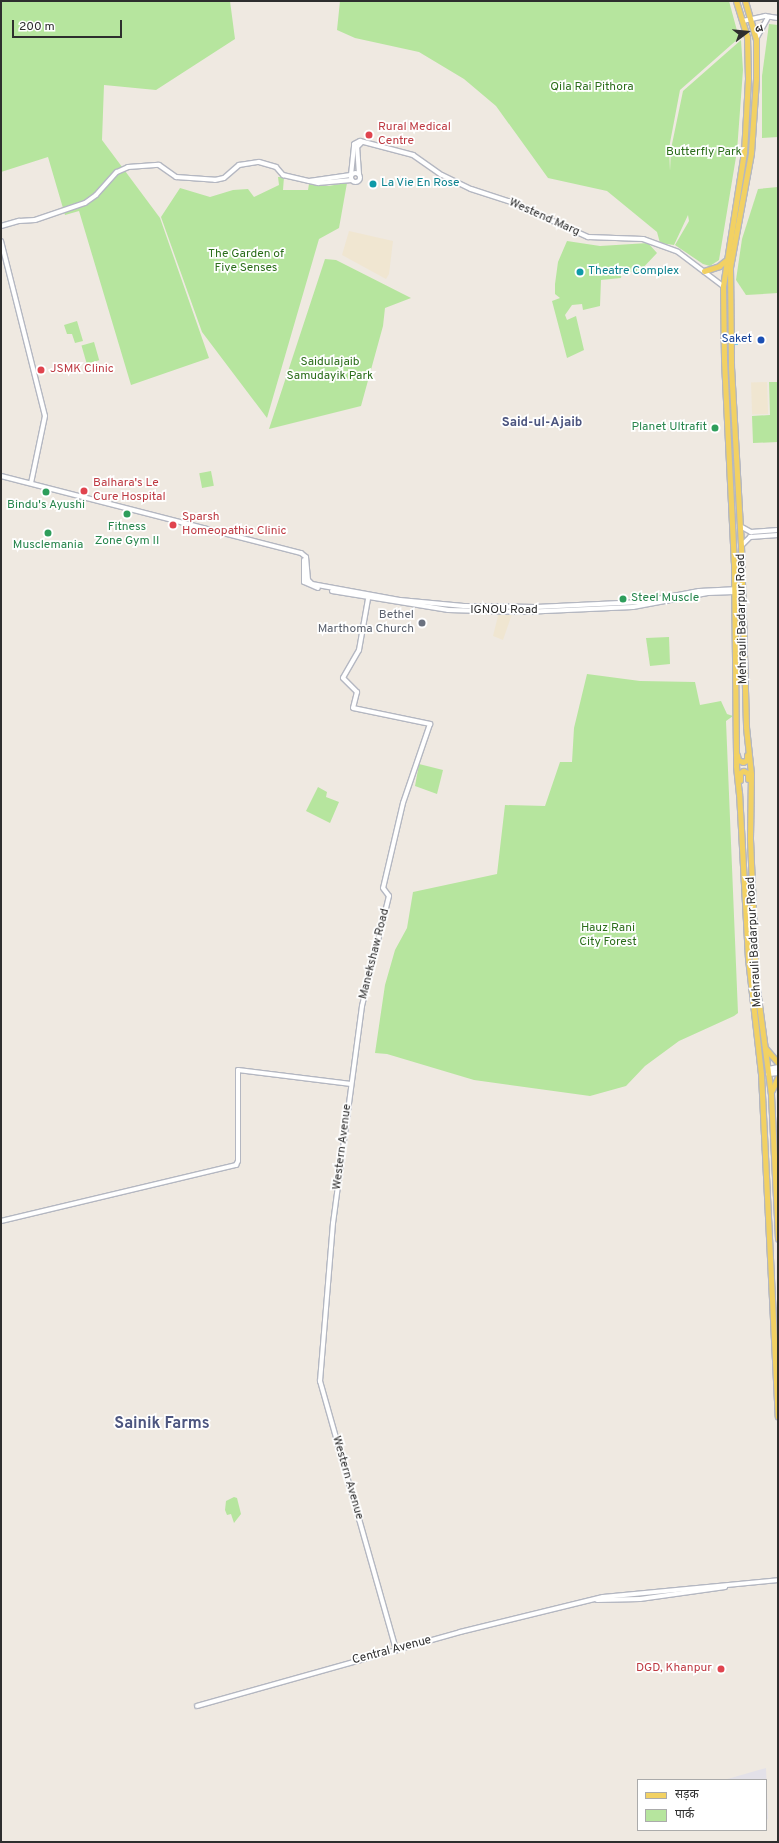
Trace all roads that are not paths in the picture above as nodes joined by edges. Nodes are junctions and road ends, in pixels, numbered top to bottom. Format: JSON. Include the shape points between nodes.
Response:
{"nodes":[{"id":1,"x":736,"y":1,"type":"edge"},
{"id":2,"x":745,"y":1,"type":"edge"},
{"id":3,"x":768,"y":17,"type":"junction"},
{"id":4,"x":778,"y":18,"type":"edge"},
{"id":5,"x":750,"y":19,"type":"junction"},
{"id":6,"x":743,"y":21,"type":"junction"},
{"id":7,"x":756,"y":39,"type":"junction"},
{"id":8,"x":363,"y":142,"type":"junction"},
{"id":9,"x":359,"y":174,"type":"junction"},
{"id":10,"x":352,"y":175,"type":"junction"},
{"id":11,"x":352,"y":180,"type":"junction"},
{"id":12,"x":309,"y":181,"type":"junction"},
{"id":13,"x":1,"y":226,"type":"edge"},
{"id":14,"x":1,"y":241,"type":"edge"},
{"id":15,"x":725,"y":260,"type":"junction"},
{"id":16,"x":704,"y":271,"type":"junction"},
{"id":17,"x":723,"y":286,"type":"junction"},
{"id":18,"x":1,"y":476,"type":"edge"},
{"id":19,"x":31,"y":484,"type":"junction"},
{"id":20,"x":740,"y":526,"type":"junction"},
{"id":21,"x":778,"y":530,"type":"edge"},
{"id":22,"x":778,"y":535,"type":"edge"},
{"id":23,"x":741,"y":546,"type":"junction"},
{"id":24,"x":305,"y":556,"type":"junction"},
{"id":25,"x":734,"y":590,"type":"junction"},
{"id":26,"x":368,"y":599,"type":"junction"},
{"id":27,"x":447,"y":604,"type":"junction"},
{"id":28,"x":446,"y":610,"type":"junction"},
{"id":29,"x":746,"y":727,"type":"junction"},
{"id":30,"x":736,"y":738,"type":"junction"},
{"id":31,"x":739,"y":795,"type":"junction"},
{"id":32,"x":749,"y":804,"type":"junction"},
{"id":33,"x":765,"y":1046,"type":"junction"},
{"id":34,"x":778,"y":1063,"type":"edge"},
{"id":35,"x":778,"y":1067,"type":"edge"},
{"id":36,"x":768,"y":1071,"type":"junction"},
{"id":37,"x":778,"y":1072,"type":"edge"},
{"id":38,"x":778,"y":1077,"type":"edge"},
{"id":39,"x":351,"y":1084,"type":"junction"},
{"id":40,"x":771,"y":1095,"type":"junction"},
{"id":41,"x":766,"y":1166,"type":"junction"},
{"id":42,"x":774,"y":1166,"type":"junction"},
{"id":43,"x":1,"y":1221,"type":"edge"},
{"id":44,"x":778,"y":1239,"type":"edge"},
{"id":45,"x":778,"y":1418,"type":"edge"},
{"id":46,"x":778,"y":1580,"type":"edge"},
{"id":47,"x":396,"y":1650,"type":"junction"},
{"id":48,"x":197,"y":1706,"type":"dead end"}],
"edges":[{"from":1,"to":6,"type":"main road","name":"Mehrauli Badarpur Road"},
{"from":2,"to":5,"type":"main road","name":"Mehrauli Badarpur Road"},
{"from":3,"to":4,"type":"street"},
{"from":3,"to":5,"type":"street"},
{"from":3,"to":7,"type":"street"},
{"from":5,"to":6,"type":"street"},
{"from":5,"to":7,"type":"main road","name":"Mehrauli Badarpur Road"},
{"from":6,"to":15,"type":"main road","name":"Mehrauli Badarpur Road","via":[[749,59],[744,152]]},
{"from":7,"to":20,"type":"main road","name":"Mehrauli Badarpur Road","via":[[752,153],[730,267],[731,374]]},
{"from":8,"to":9,"type":"street","via":[[357,147]]},
{"from":8,"to":10,"type":"street","via":[[358,141],[354,144]]},
{"from":8,"to":16,"type":"street","name":"Westend Marg","via":[[413,155],[442,176],[479,192],[509,201],[579,234],[598,239],[643,239],[680,253]]},
{"from":9,"to":10,"type":"street"},
{"from":9,"to":11,"type":"street","via":[[358,180]]},
{"from":10,"to":11,"type":"street"},
{"from":10,"to":12,"type":"street"},
{"from":11,"to":12,"type":"street","via":[[333,183]]},
{"from":12,"to":13,"type":"street","via":[[284,175],[276,167],[259,162],[239,165],[224,178],[215,180],[176,176],[159,165],[128,167],[117,172],[96,195],[85,202],[34,220]]},
{"from":14,"to":19,"type":"street","via":[[45,416]]},
{"from":15,"to":16,"type":"main road","via":[[719,266]]},
{"from":15,"to":17,"type":"main road","name":"Mehrauli Badarpur Road"},
{"from":16,"to":17,"type":"street","name":"Westend Marg"},
{"from":17,"to":25,"type":"main road","name":"Mehrauli Badarpur Road"},
{"from":18,"to":19,"type":"street"},
{"from":19,"to":24,"type":"street","via":[[214,530]]},
{"from":20,"to":21,"type":"street","via":[[749,532]]},
{"from":20,"to":23,"type":"main road","name":"Mehrauli Badarpur Road"},
{"from":22,"to":23,"type":"street","via":[[750,537]]},
{"from":23,"to":29,"type":"main road","name":"Mehrauli Badarpur Road"},
{"from":24,"to":26,"type":"street","name":"IGNOU Road","via":[[306,585]]},
{"from":24,"to":27,"type":"street","name":"IGNOU Road","via":[[308,580],[312,584],[400,600]]},
{"from":25,"to":27,"type":"street","name":"IGNOU Road","via":[[699,591],[637,602],[536,607]]},
{"from":25,"to":28,"type":"street","name":"IGNOU Road","via":[[634,606],[562,612]]},
{"from":25,"to":30,"type":"main road","name":"Mehrauli Badarpur Road"},
{"from":26,"to":28,"type":"street","name":"IGNOU Road"},
{"from":26,"to":39,"type":"street","name":"Manekshaw Road","via":[[359,650],[343,678],[357,693],[353,708],[430,724],[405,797],[383,888],[389,896],[362,1006]]},
{"from":27,"to":28,"type":"street"},
{"from":29,"to":30,"type":"main road","via":[[748,757],[744,762],[738,759]]},
{"from":29,"to":32,"type":"main road","name":"Mehrauli Badarpur Road","via":[[751,774]]},
{"from":30,"to":31,"type":"main road"},
{"from":31,"to":32,"type":"main road","via":[[740,774],[745,771],[748,775]]},
{"from":31,"to":41,"type":"main road","name":"Mehrauli Badarpur Road","via":[[748,958],[760,1059]]},
{"from":32,"to":33,"type":"main road","name":"Mehrauli Badarpur Road","via":[[756,982]]},
{"from":33,"to":34,"type":"main road"},
{"from":33,"to":36,"type":"main road","name":"Mehrauli Badarpur Road"},
{"from":35,"to":36,"type":"main road"},
{"from":36,"to":37,"type":"main road"},
{"from":36,"to":40,"type":"main road","name":"Mehrauli Badarpur Road"},
{"from":38,"to":40,"type":"main road"},
{"from":39,"to":43,"type":"street","via":[[238,1070],[236,1165]]},
{"from":39,"to":47,"type":"street","name":"Western Avenue","via":[[332,1230],[320,1382]]},
{"from":40,"to":42,"type":"main road","name":"Mehrauli Badarpur Road"},
{"from":41,"to":42,"type":"main road"},
{"from":41,"to":45,"type":"main road"},
{"from":42,"to":44,"type":"main road","name":"Mehrauli Badarpur Road"},
{"from":46,"to":47,"type":"street","name":"Central Avenue","via":[[597,1600]]},
{"from":47,"to":48,"type":"street","name":"Central Avenue"}]}
